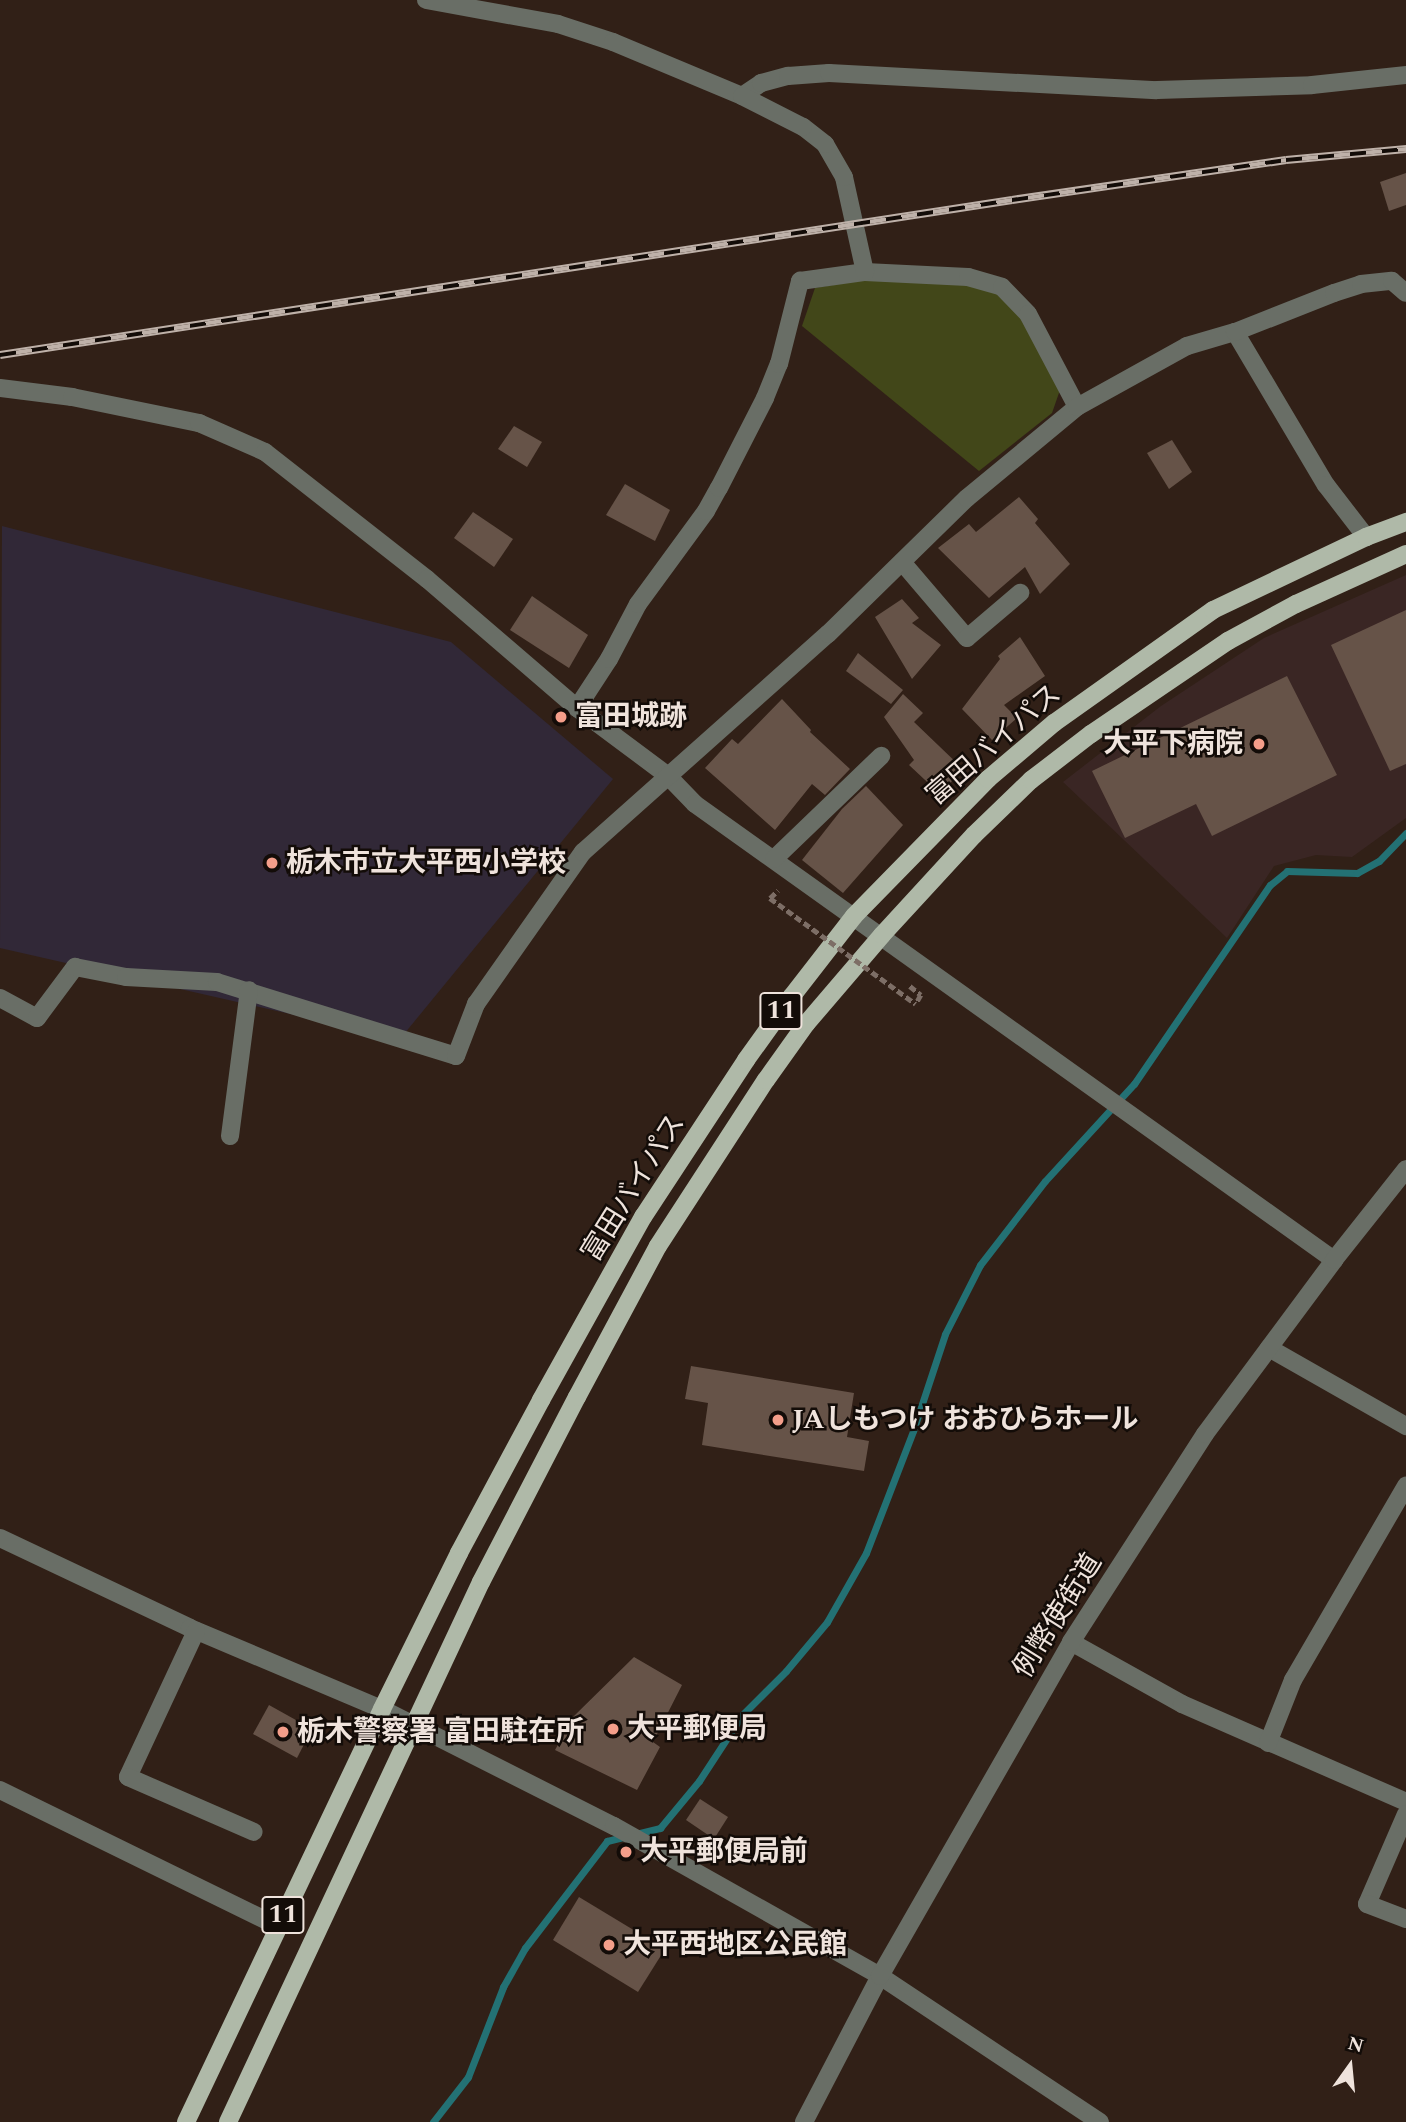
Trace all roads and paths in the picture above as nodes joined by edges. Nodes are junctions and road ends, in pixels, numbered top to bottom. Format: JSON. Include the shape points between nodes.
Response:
{"nodes":[{"id":1,"x":426,"y":0,"type":"edge"},
{"id":2,"x":481,"y":5,"type":"edge"},
{"id":3,"x":1406,"y":75,"type":"edge"},
{"id":4,"x":742,"y":96,"type":"junction"},
{"id":5,"x":865,"y":272,"type":"junction"},
{"id":6,"x":1406,"y":293,"type":"edge"},
{"id":7,"x":1235,"y":332,"type":"junction"},
{"id":8,"x":0,"y":388,"type":"edge"},
{"id":9,"x":1077,"y":407,"type":"junction"},
{"id":10,"x":1406,"y":522,"type":"edge"},
{"id":11,"x":1366,"y":537,"type":"junction"},
{"id":12,"x":1406,"y":554,"type":"edge"},
{"id":13,"x":902,"y":562,"type":"junction"},
{"id":14,"x":1020,"y":593,"type":"dead end"},
{"id":15,"x":577,"y":708,"type":"junction"},
{"id":16,"x":881,"y":756,"type":"dead end"},
{"id":17,"x":667,"y":775,"type":"junction"},
{"id":18,"x":774,"y":859,"type":"junction"},
{"id":19,"x":770,"y":898,"type":"dead end"},
{"id":20,"x":854,"y":916,"type":"junction"},
{"id":21,"x":882,"y":935,"type":"junction"},
{"id":22,"x":903,"y":981,"type":"dead end"},
{"id":23,"x":249,"y":990,"type":"junction"},
{"id":24,"x":0,"y":998,"type":"edge"},
{"id":25,"x":230,"y":1136,"type":"dead end"},
{"id":26,"x":1406,"y":1169,"type":"edge"},
{"id":27,"x":1334,"y":1260,"type":"junction"},
{"id":28,"x":1269,"y":1348,"type":"junction"},
{"id":29,"x":1406,"y":1426,"type":"edge"},
{"id":30,"x":1406,"y":1486,"type":"edge"},
{"id":31,"x":0,"y":1538,"type":"edge"},
{"id":32,"x":196,"y":1631,"type":"junction"},
{"id":33,"x":1071,"y":1642,"type":"junction"},
{"id":34,"x":382,"y":1709,"type":"junction"},
{"id":35,"x":415,"y":1726,"type":"junction"},
{"id":36,"x":1268,"y":1742,"type":"junction"},
{"id":37,"x":0,"y":1790,"type":"edge"},
{"id":38,"x":1406,"y":1802,"type":"edge"},
{"id":39,"x":1406,"y":1814,"type":"edge"},
{"id":40,"x":254,"y":1832,"type":"dead end"},
{"id":41,"x":1406,"y":1919,"type":"edge"},
{"id":42,"x":277,"y":1926,"type":"junction"},
{"id":43,"x":880,"y":1976,"type":"junction"},
{"id":44,"x":186,"y":2122,"type":"edge"},
{"id":45,"x":228,"y":2122,"type":"edge"},
{"id":46,"x":804,"y":2122,"type":"edge"},
{"id":47,"x":1100,"y":2122,"type":"edge"}],
"edges":[{"from":1,"to":2,"type":"street"},
{"from":2,"to":4,"type":"street","via":[[613,42]]},
{"from":3,"to":4,"type":"street","via":[[1312,85],[1157,90],[829,73],[761,83]]},
{"from":4,"to":5,"type":"street","via":[[803,127],[825,144],[844,177]]},
{"from":5,"to":9,"type":"street","via":[[968,277],[1002,287],[1028,314]]},
{"from":5,"to":15,"type":"street","via":[[800,281],[779,364],[719,488],[638,604]]},
{"from":6,"to":7,"type":"street","via":[[1392,281],[1361,284]]},
{"from":7,"to":9,"type":"street","via":[[1188,346]]},
{"from":7,"to":11,"type":"street","via":[[1325,485]]},
{"from":8,"to":15,"type":"street","via":[[72,397],[200,423],[265,452],[428,579]]},
{"from":9,"to":13,"type":"street","via":[[967,498]]},
{"from":10,"to":11,"type":"main road","name":"富田バイパス","number":"11"},
{"from":11,"to":20,"type":"main road","name":"富田バイパス","number":"11","via":[[1213,610],[1054,723],[988,779]]},
{"from":12,"to":21,"type":"main road","name":"富田バイパス","number":"11","via":[[1228,641],[1091,734],[1031,780]]},
{"from":13,"to":14,"type":"street","via":[[967,638]]},
{"from":13,"to":17,"type":"street","via":[[828,634]]},
{"from":15,"to":17,"type":"street"},
{"from":16,"to":18,"type":"street"},
{"from":17,"to":18,"type":"street","via":[[695,804]]},
{"from":17,"to":23,"type":"street","via":[[583,852],[476,1004],[456,1056]]},
{"from":18,"to":20,"type":"street"},
{"from":19,"to":22,"type":"path","bridge":true,"via":[[915,1004],[921,995]]},
{"from":20,"to":21,"type":"street"},
{"from":20,"to":34,"type":"main road","name":"富田バイパス","number":"11","via":[[746,1059],[643,1217],[459,1553]]},
{"from":21,"to":27,"type":"street"},
{"from":21,"to":35,"type":"main road","name":"富田バイパス","number":"11","via":[[806,1024],[658,1246],[481,1583]]},
{"from":23,"to":24,"type":"street","via":[[217,982],[126,977],[75,967],[37,1018]]},
{"from":23,"to":25,"type":"street"},
{"from":26,"to":27,"type":"street","name":"例幣使街道"},
{"from":27,"to":28,"type":"street","name":"例幣使街道"},
{"from":28,"to":29,"type":"street"},
{"from":28,"to":33,"type":"street","name":"例幣使街道","via":[[1205,1434]]},
{"from":30,"to":36,"type":"street","via":[[1293,1680]]},
{"from":31,"to":32,"type":"street"},
{"from":32,"to":34,"type":"street"},
{"from":32,"to":40,"type":"street","via":[[128,1777]]},
{"from":33,"to":36,"type":"street","via":[[1182,1704]]},
{"from":33,"to":43,"type":"street","name":"例幣使街道"},
{"from":34,"to":35,"type":"street"},
{"from":34,"to":42,"type":"main road","name":"富田バイパス","number":"11"},
{"from":35,"to":43,"type":"street","via":[[614,1826]]},
{"from":35,"to":45,"type":"main road","name":"富田バイパス","number":"11"},
{"from":36,"to":38,"type":"street"},
{"from":37,"to":42,"type":"street"},
{"from":39,"to":41,"type":"street","via":[[1367,1904]]},
{"from":42,"to":44,"type":"main road","name":"富田バイパス","number":"11"},
{"from":43,"to":46,"type":"street","name":"例幣使街道"},
{"from":43,"to":47,"type":"street"}]}
